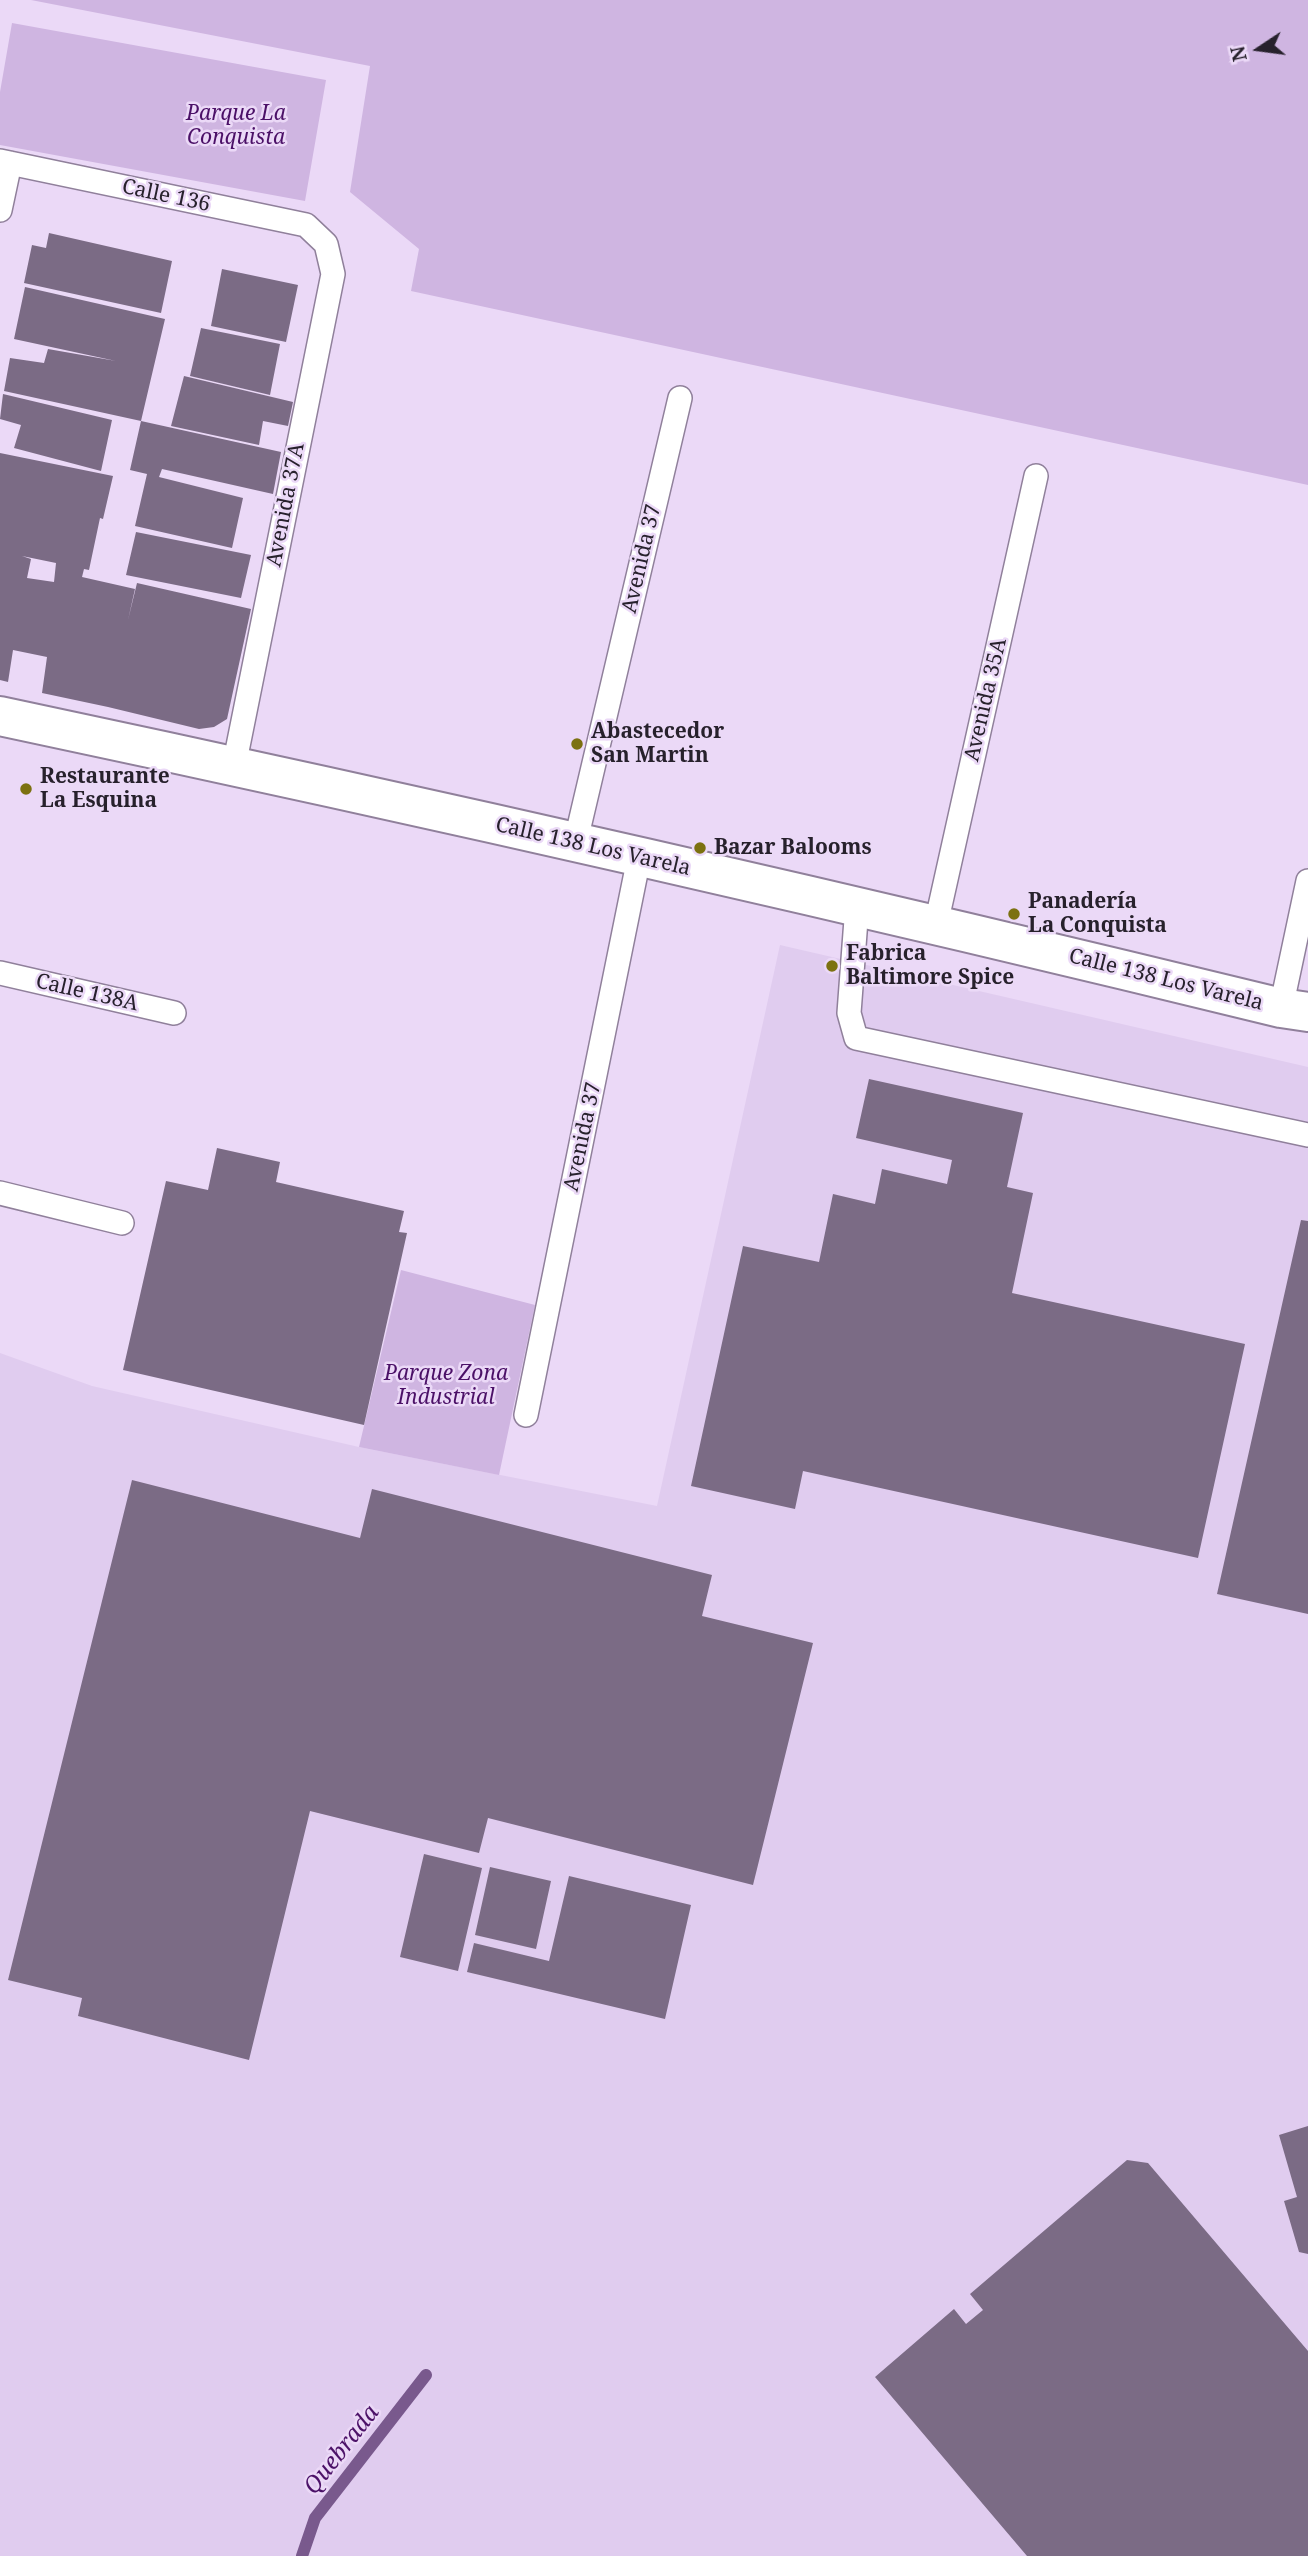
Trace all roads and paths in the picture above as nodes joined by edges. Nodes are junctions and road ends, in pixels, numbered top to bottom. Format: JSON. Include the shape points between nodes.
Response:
{"nodes":[{"id":1,"x":5,"y":162,"type":"edge"},
{"id":2,"x":0,"y":210,"type":"edge"},
{"id":3,"x":326,"y":244,"type":"joint"},
{"id":4,"x":680,"y":398,"type":"dead end"},
{"id":5,"x":1037,"y":476,"type":"dead end"},
{"id":6,"x":0,"y":716,"type":"edge"},
{"id":7,"x":234,"y":766,"type":"junction"},
{"id":8,"x":575,"y":844,"type":"junction"},
{"id":9,"x":639,"y":858,"type":"junction"},
{"id":10,"x":1308,"y":881,"type":"edge"},
{"id":11,"x":857,"y":906,"type":"junction"},
{"id":12,"x":936,"y":924,"type":"junction"},
{"id":13,"x":0,"y":973,"type":"edge"},
{"id":14,"x":1295,"y":1010,"type":"edge"},
{"id":15,"x":174,"y":1013,"type":"dead end"},
{"id":16,"x":1308,"y":1135,"type":"edge"},
{"id":17,"x":0,"y":1193,"type":"edge"},
{"id":18,"x":122,"y":1223,"type":"dead end"},
{"id":19,"x":526,"y":1415,"type":"dead end"}],
"edges":[{"from":1,"to":2,"type":"lane"},
{"from":1,"to":3,"type":"lane","name":"Calle 136","via":[[306,225]]},
{"from":3,"to":7,"type":"lane","name":"Avenida 37A","via":[[332,274]]},
{"from":4,"to":8,"type":"lane","name":"Avenida 37"},
{"from":5,"to":12,"type":"lane","name":"Avenida 35A"},
{"from":6,"to":7,"type":"street","name":"Calle 138 Los Varela"},
{"from":7,"to":8,"type":"street","name":"Calle 138 Los Varela"},
{"from":8,"to":9,"type":"street","name":"Calle 138 Los Varela"},
{"from":9,"to":11,"type":"street","name":"Calle 138 Los Varela"},
{"from":9,"to":19,"type":"lane","name":"Avenida 37"},
{"from":10,"to":14,"type":"lane"},
{"from":11,"to":12,"type":"street","name":"Calle 138 Los Varela"},
{"from":11,"to":16,"type":"lane","via":[[849,1013],[856,1038]]},
{"from":12,"to":14,"type":"street","name":"Calle 138 Los Varela"},
{"from":13,"to":15,"type":"lane","name":"Calle 138A"},
{"from":17,"to":18,"type":"lane"}]}
